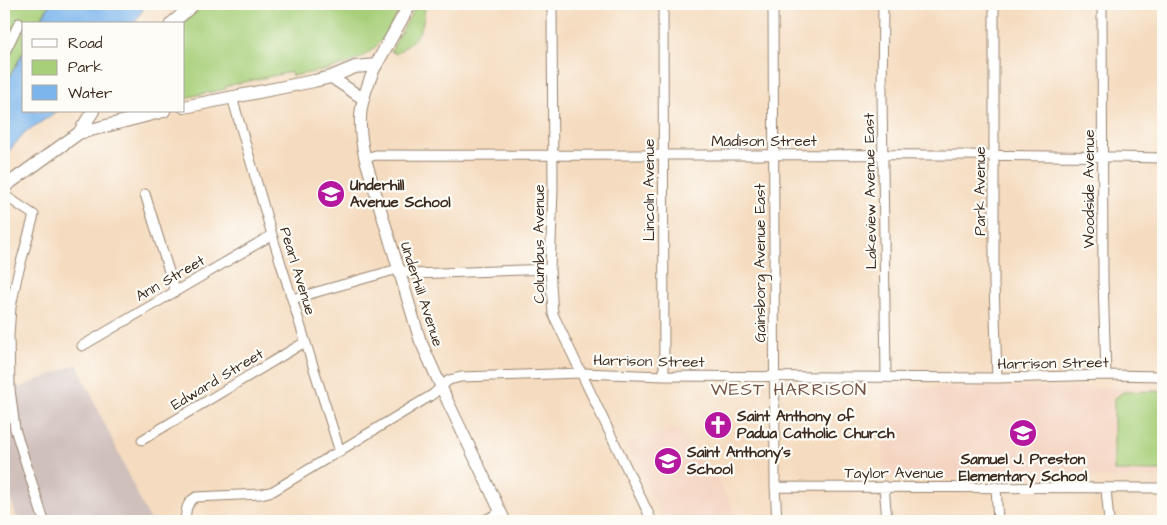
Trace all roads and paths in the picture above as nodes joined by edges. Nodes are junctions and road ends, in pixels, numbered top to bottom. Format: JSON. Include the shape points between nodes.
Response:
{"nodes":[{"id":1,"x":194,"y":4,"type":"edge"},
{"id":2,"x":410,"y":4,"type":"edge"},
{"id":3,"x":552,"y":4,"type":"edge"},
{"id":4,"x":663,"y":4,"type":"edge"},
{"id":5,"x":774,"y":4,"type":"edge"},
{"id":6,"x":883,"y":4,"type":"edge"},
{"id":7,"x":994,"y":4,"type":"edge"},
{"id":8,"x":1102,"y":4,"type":"edge"},
{"id":9,"x":173,"y":22,"type":"edge"},
{"id":10,"x":19,"y":23,"type":"dead end"},
{"id":11,"x":4,"y":54,"type":"edge"},
{"id":12,"x":376,"y":65,"type":"junction"},
{"id":13,"x":331,"y":77,"type":"junction"},
{"id":14,"x":232,"y":97,"type":"junction"},
{"id":15,"x":362,"y":98,"type":"junction"},
{"id":16,"x":185,"y":107,"type":"edge"},
{"id":17,"x":91,"y":112,"type":"edge"},
{"id":18,"x":160,"y":112,"type":"edge"},
{"id":19,"x":79,"y":133,"type":"junction"},
{"id":20,"x":663,"y":155,"type":"junction"},
{"id":21,"x":773,"y":155,"type":"junction"},
{"id":22,"x":883,"y":155,"type":"junction"},
{"id":23,"x":553,"y":156,"type":"junction"},
{"id":24,"x":994,"y":156,"type":"junction"},
{"id":25,"x":1103,"y":157,"type":"junction"},
{"id":26,"x":365,"y":158,"type":"junction"},
{"id":27,"x":1163,"y":158,"type":"edge"},
{"id":28,"x":4,"y":187,"type":"edge"},
{"id":29,"x":145,"y":194,"type":"dead end"},
{"id":30,"x":4,"y":195,"type":"edge"},
{"id":31,"x":272,"y":235,"type":"junction"},
{"id":32,"x":550,"y":268,"type":"junction"},
{"id":33,"x":398,"y":269,"type":"junction"},
{"id":34,"x":175,"y":291,"type":"junction"},
{"id":35,"x":292,"y":299,"type":"junction"},
{"id":36,"x":306,"y":342,"type":"junction"},
{"id":37,"x":82,"y":346,"type":"dead end"},
{"id":38,"x":581,"y":373,"type":"junction"},
{"id":39,"x":1106,"y":375,"type":"junction"},
{"id":40,"x":664,"y":376,"type":"junction"},
{"id":41,"x":774,"y":376,"type":"junction"},
{"id":42,"x":1163,"y":376,"type":"edge"},
{"id":43,"x":886,"y":378,"type":"junction"},
{"id":44,"x":997,"y":378,"type":"junction"},
{"id":45,"x":441,"y":387,"type":"junction"},
{"id":46,"x":142,"y":440,"type":"dead end"},
{"id":47,"x":340,"y":452,"type":"junction"},
{"id":48,"x":884,"y":486,"type":"junction"},
{"id":49,"x":774,"y":487,"type":"junction"},
{"id":50,"x":996,"y":487,"type":"junction"},
{"id":51,"x":1106,"y":488,"type":"junction"},
{"id":52,"x":1163,"y":488,"type":"edge"},
{"id":53,"x":503,"y":517,"type":"edge"},
{"id":54,"x":44,"y":521,"type":"edge"},
{"id":55,"x":185,"y":521,"type":"edge"},
{"id":56,"x":483,"y":521,"type":"edge"},
{"id":57,"x":652,"y":521,"type":"edge"},
{"id":58,"x":777,"y":521,"type":"edge"},
{"id":59,"x":888,"y":521,"type":"edge"},
{"id":60,"x":998,"y":521,"type":"edge"},
{"id":61,"x":1109,"y":521,"type":"edge"}],
"edges":[{"from":1,"to":9,"type":"main road"},
{"from":2,"to":12,"type":"main road"},
{"from":3,"to":23,"type":"street","name":"Columbus Avenue"},
{"from":4,"to":20,"type":"street","name":"Lincoln Avenue"},
{"from":5,"to":21,"type":"street","name":"Gainsborg Avenue East"},
{"from":6,"to":22,"type":"street","name":"Lakeview Avenue East"},
{"from":7,"to":24,"type":"street","name":"Park Avenue"},
{"from":8,"to":25,"type":"street","name":"Woodside Avenue"},
{"from":10,"to":11,"type":"street"},
{"from":12,"to":13,"type":"main road","via":[[355,67]]},
{"from":12,"to":15,"type":"street","name":"Underhill Avenue"},
{"from":13,"to":14,"type":"main road"},
{"from":13,"to":15,"type":"street"},
{"from":14,"to":16,"type":"main road"},
{"from":14,"to":31,"type":"street","name":"Pearl Avenue"},
{"from":15,"to":26,"type":"street","name":"Underhill Avenue","via":[[360,131]]},
{"from":17,"to":19,"type":"main road"},
{"from":18,"to":19,"type":"main road"},
{"from":19,"to":28,"type":"main road"},
{"from":20,"to":21,"type":"street","name":"Madison Street"},
{"from":20,"to":23,"type":"street","name":"Madison Street"},
{"from":20,"to":40,"type":"street","name":"Lincoln Avenue"},
{"from":21,"to":22,"type":"street","name":"Madison Street"},
{"from":21,"to":41,"type":"street","name":"Gainsborg Avenue East"},
{"from":22,"to":24,"type":"street","name":"Madison Street"},
{"from":22,"to":43,"type":"street","name":"Lakeview Avenue East"},
{"from":23,"to":26,"type":"street","name":"Madison Street","via":[[376,155]]},
{"from":23,"to":32,"type":"street","name":"Columbus Avenue"},
{"from":24,"to":25,"type":"street","name":"Madison Street"},
{"from":24,"to":44,"type":"street","name":"Park Avenue"},
{"from":25,"to":27,"type":"street","name":"Madison Street"},
{"from":25,"to":39,"type":"street","name":"Woodside Avenue"},
{"from":26,"to":33,"type":"street","name":"Underhill Avenue"},
{"from":29,"to":34,"type":"street"},
{"from":30,"to":54,"type":"street","via":[[34,215],[12,306],[10,389],[15,430]]},
{"from":31,"to":34,"type":"street","name":"Ann Street"},
{"from":31,"to":35,"type":"street","name":"Pearl Avenue"},
{"from":32,"to":33,"type":"street","via":[[413,274]]},
{"from":32,"to":38,"type":"street","name":"Columbus Avenue","via":[[553,314]]},
{"from":33,"to":35,"type":"street"},
{"from":33,"to":45,"type":"street","name":"Underhill Avenue","via":[[420,340]]},
{"from":34,"to":37,"type":"street","name":"Ann Street"},
{"from":35,"to":36,"type":"street","name":"Pearl Avenue"},
{"from":36,"to":46,"type":"street","name":"Edward Street"},
{"from":36,"to":47,"type":"street","name":"Pearl Avenue"},
{"from":38,"to":40,"type":"street","name":"Harrison Street"},
{"from":38,"to":45,"type":"street","name":"Harrison Street","via":[[461,377],[449,380]]},
{"from":38,"to":57,"type":"street","name":"Columbus Avenue"},
{"from":39,"to":42,"type":"street","name":"Harrison Street"},
{"from":39,"to":44,"type":"street","name":"Harrison Street"},
{"from":40,"to":41,"type":"street","name":"Harrison Street"},
{"from":41,"to":43,"type":"street","name":"Harrison Street"},
{"from":41,"to":49,"type":"street","name":"Gainsborg Avenue East"},
{"from":43,"to":44,"type":"street","name":"Harrison Street"},
{"from":45,"to":47,"type":"street","name":"Harrison Street"},
{"from":45,"to":53,"type":"street","name":"Underhill Avenue"},
{"from":47,"to":55,"type":"street","name":"Harrison Street","via":[[267,494],[196,497],[186,507]]},
{"from":48,"to":49,"type":"street","name":"Taylor Avenue"},
{"from":48,"to":50,"type":"street","name":"Taylor Avenue"},
{"from":48,"to":59,"type":"street"},
{"from":49,"to":58,"type":"street","name":"Gainsborg Avenue East"},
{"from":50,"to":51,"type":"street","name":"Taylor Avenue"},
{"from":50,"to":60,"type":"street"},
{"from":51,"to":52,"type":"street","name":"Taylor Avenue"},
{"from":51,"to":61,"type":"street"},
{"from":53,"to":56,"type":"street"}]}
